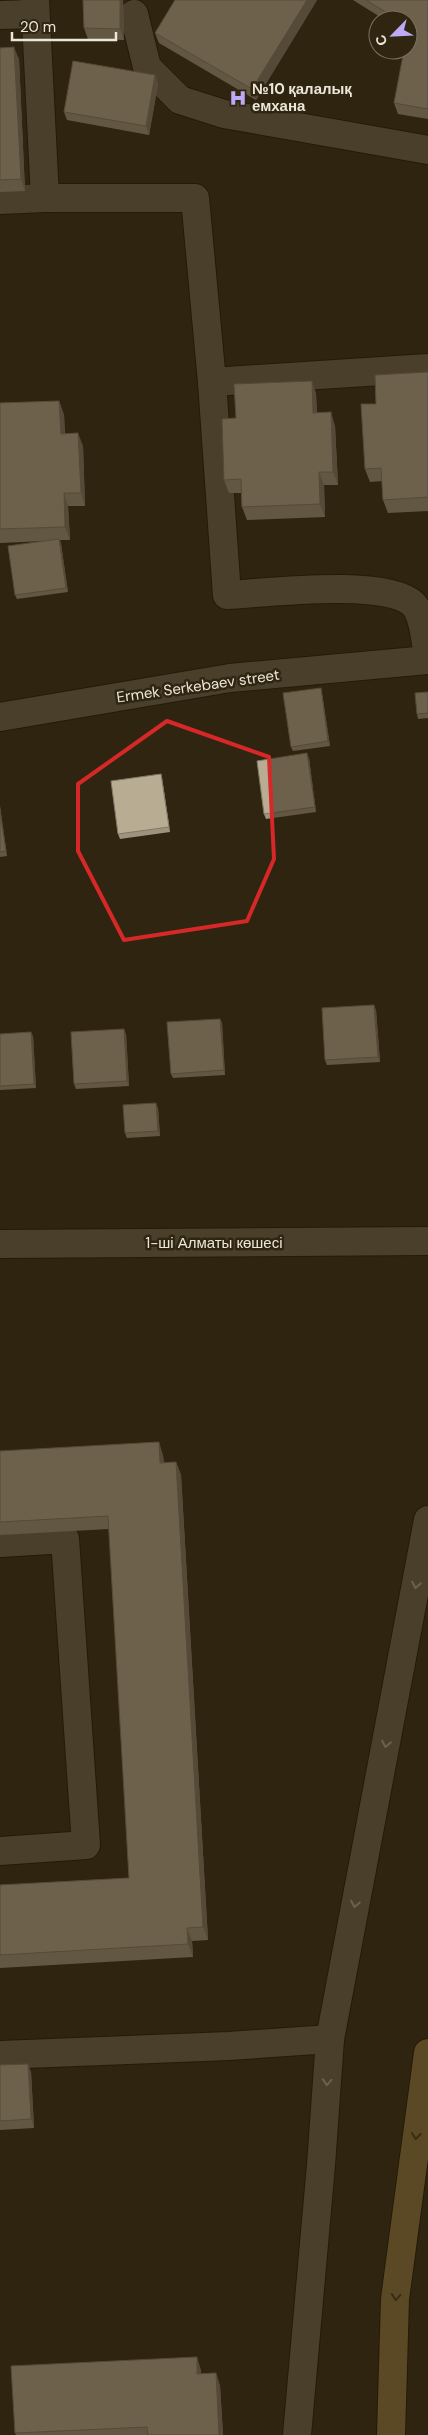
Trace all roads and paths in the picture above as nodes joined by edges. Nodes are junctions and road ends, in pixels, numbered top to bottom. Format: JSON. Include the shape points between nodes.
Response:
{"nodes":[{"id":1,"x":35,"y":7,"type":"edge"},
{"id":2,"x":134,"y":14,"type":"dead end"},
{"id":3,"x":0,"y":15,"type":"edge"},
{"id":4,"x":428,"y":150,"type":"edge"},
{"id":5,"x":44,"y":198,"type":"junction"},
{"id":6,"x":0,"y":200,"type":"edge"},
{"id":7,"x":428,"y":368,"type":"edge"},
{"id":8,"x":212,"y":382,"type":"junction"},
{"id":9,"x":420,"y":599,"type":"edge"},
{"id":10,"x":428,"y":655,"type":"edge"},
{"id":11,"x":428,"y":660,"type":"edge"},
{"id":12,"x":0,"y":718,"type":"edge"},
{"id":13,"x":428,"y":1241,"type":"edge"},
{"id":14,"x":0,"y":1244,"type":"edge"},
{"id":15,"x":428,"y":1520,"type":"edge"},
{"id":16,"x":0,"y":1544,"type":"edge"},
{"id":17,"x":0,"y":1851,"type":"edge"},
{"id":18,"x":330,"y":2039,"type":"junction"},
{"id":19,"x":428,"y":2053,"type":"edge"},
{"id":20,"x":0,"y":2055,"type":"edge"},
{"id":21,"x":297,"y":2435,"type":"edge"},
{"id":22,"x":391,"y":2435,"type":"edge"}],
"edges":[{"from":1,"to":3,"type":"street"},
{"from":1,"to":5,"type":"street"},
{"from":2,"to":4,"type":"street","via":[[147,67],[180,100],[224,114]]},
{"from":5,"to":6,"type":"street"},
{"from":5,"to":8,"type":"street","via":[[195,198]]},
{"from":7,"to":8,"type":"street"},
{"from":8,"to":9,"type":"street","via":[[227,595],[332,589],[374,591]]},
{"from":9,"to":10,"type":"street","via":[[419,614]]},
{"from":11,"to":12,"type":"street","name":"Ermek Serkebaev street","via":[[230,678]]},
{"from":13,"to":14,"type":"street","name":"1-ші Алматы көшесі"},
{"from":15,"to":18,"type":"street","one_way":true},
{"from":16,"to":17,"type":"street","via":[[65,1539],[86,1845]]},
{"from":18,"to":20,"type":"street"},
{"from":18,"to":21,"type":"street","one_way":true},
{"from":19,"to":22,"type":"main road","one_way":true,"via":[[395,2299]]}]}
